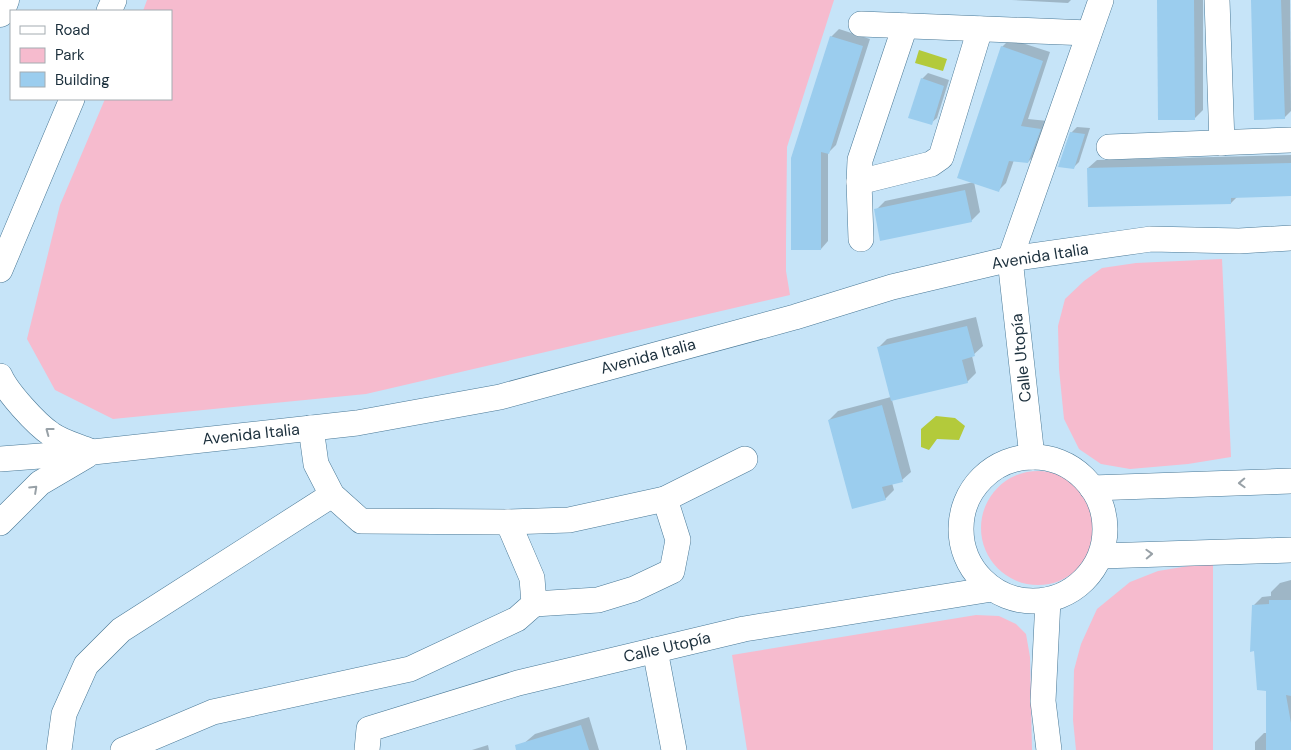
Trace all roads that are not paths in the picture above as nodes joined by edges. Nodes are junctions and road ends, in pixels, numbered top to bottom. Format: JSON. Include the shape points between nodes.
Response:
{"nodes":[{"id":1,"x":5,"y":0,"type":"edge"},
{"id":2,"x":1101,"y":0,"type":"edge"},
{"id":3,"x":1217,"y":0,"type":"edge"},
{"id":4,"x":0,"y":13,"type":"edge"},
{"id":5,"x":861,"y":24,"type":"dead end"},
{"id":6,"x":905,"y":26,"type":"junction"},
{"id":7,"x":980,"y":29,"type":"junction"},
{"id":8,"x":1089,"y":33,"type":"junction"},
{"id":9,"x":72,"y":100,"type":"edge"},
{"id":10,"x":1291,"y":140,"type":"edge"},
{"id":11,"x":1222,"y":143,"type":"junction"},
{"id":12,"x":1109,"y":147,"type":"dead end"},
{"id":13,"x":859,"y":182,"type":"junction"},
{"id":14,"x":1291,"y":238,"type":"edge"},
{"id":15,"x":861,"y":239,"type":"dead end"},
{"id":16,"x":1010,"y":259,"type":"junction"},
{"id":17,"x":0,"y":270,"type":"edge"},
{"id":18,"x":0,"y":376,"type":"edge"},
{"id":19,"x":311,"y":428,"type":"junction"},
{"id":20,"x":93,"y":452,"type":"junction"},
{"id":21,"x":1032,"y":457,"type":"junction"},
{"id":22,"x":0,"y":459,"type":"edge"},
{"id":23,"x":745,"y":459,"type":"dead end"},
{"id":24,"x":1291,"y":481,"type":"edge"},
{"id":25,"x":1092,"y":488,"type":"junction"},
{"id":26,"x":332,"y":495,"type":"junction"},
{"id":27,"x":664,"y":499,"type":"junction"},
{"id":28,"x":508,"y":522,"type":"junction"},
{"id":29,"x":0,"y":524,"type":"edge"},
{"id":30,"x":1291,"y":550,"type":"edge"},
{"id":31,"x":1101,"y":556,"type":"junction"},
{"id":32,"x":992,"y":589,"type":"junction"},
{"id":33,"x":1048,"y":600,"type":"junction"},
{"id":34,"x":534,"y":604,"type":"junction"},
{"id":35,"x":655,"y":650,"type":"junction"},
{"id":36,"x":60,"y":750,"type":"edge"},
{"id":37,"x":123,"y":750,"type":"edge"},
{"id":38,"x":367,"y":750,"type":"edge"},
{"id":39,"x":674,"y":750,"type":"edge"},
{"id":40,"x":1049,"y":750,"type":"edge"}],
"edges":[{"from":1,"to":4,"type":"highway"},
{"from":2,"to":8,"type":"street"},
{"from":3,"to":11,"type":"street"},
{"from":5,"to":6,"type":"street"},
{"from":6,"to":7,"type":"street"},
{"from":6,"to":13,"type":"street","via":[[860,160]]},
{"from":7,"to":8,"type":"street"},
{"from":7,"to":13,"type":"street","via":[[941,157],[931,164]]},
{"from":8,"to":16,"type":"street"},
{"from":9,"to":17,"type":"street"},
{"from":10,"to":11,"type":"street"},
{"from":11,"to":12,"type":"street"},
{"from":13,"to":15,"type":"street"},
{"from":14,"to":16,"type":"street","name":"Avenida Italia","via":[[1150,240]]},
{"from":16,"to":19,"type":"street","name":"Avenida Italia","via":[[892,287],[795,317],[500,397],[357,423]]},
{"from":16,"to":21,"type":"street","name":"Calle Utopía"},
{"from":20,"to":18,"type":"street","one_way":true,"via":[[51,434],[26,411]]},
{"from":19,"to":20,"type":"street","name":"Avenida Italia"},
{"from":19,"to":26,"type":"street","via":[[316,464]]},
{"from":20,"to":22,"type":"street","name":"Avenida Italia"},
{"from":29,"to":20,"type":"street","one_way":true,"via":[[40,483]]},
{"from":21,"to":25,"type":"street","via":[[1067,464]]},
{"from":21,"to":32,"type":"street","via":[[996,466],[978,482],[965,502],[960,527],[964,551],[975,573]]},
{"from":23,"to":27,"type":"street"},
{"from":24,"to":25,"type":"street","one_way":true},
{"from":25,"to":31,"type":"street","via":[[1100,500],[1106,523]]},
{"from":26,"to":28,"type":"street","via":[[361,521]]},
{"from":26,"to":36,"type":"street","via":[[121,630],[86,665],[64,714]]},
{"from":27,"to":28,"type":"street","via":[[569,520]]},
{"from":27,"to":34,"type":"street","via":[[678,540],[672,571],[634,590],[598,600]]},
{"from":28,"to":34,"type":"street","via":[[532,578]]},
{"from":31,"to":30,"type":"street","one_way":true},
{"from":31,"to":33,"type":"street","via":[[1080,586],[1059,598]]},
{"from":32,"to":33,"type":"street","via":[[1013,599]]},
{"from":32,"to":35,"type":"street","name":"Calle Utopía","via":[[744,629]]},
{"from":33,"to":40,"type":"street","via":[[1043,701]]},
{"from":34,"to":37,"type":"street","via":[[517,619],[410,670],[213,712]]},
{"from":35,"to":38,"type":"street","name":"Calle Utopía","via":[[518,683],[369,729]]},
{"from":35,"to":39,"type":"street"}]}
